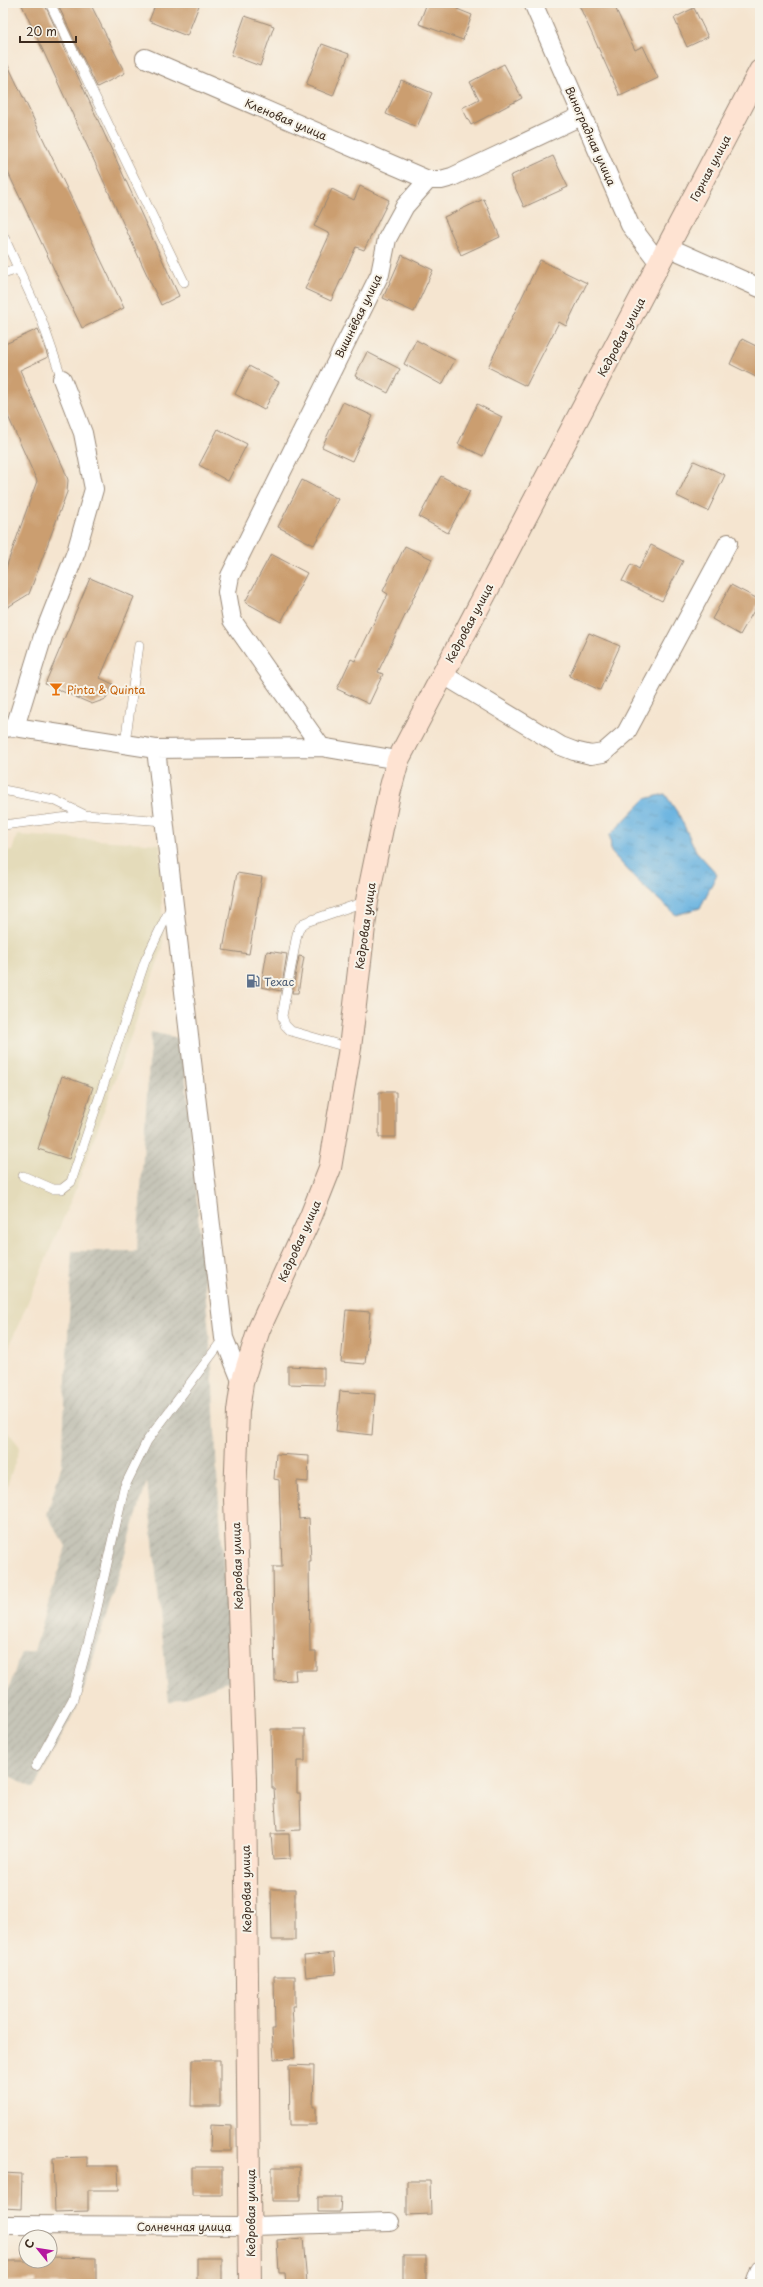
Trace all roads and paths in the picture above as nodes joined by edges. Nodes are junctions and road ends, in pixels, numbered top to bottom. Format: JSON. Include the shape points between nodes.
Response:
{"nodes":[{"id":1,"x":50,"y":3,"type":"edge"},
{"id":2,"x":534,"y":3,"type":"edge"},
{"id":3,"x":145,"y":58,"type":"dead end"},
{"id":4,"x":760,"y":72,"type":"edge"},
{"id":5,"x":581,"y":116,"type":"junction"},
{"id":6,"x":428,"y":180,"type":"junction"},
{"id":7,"x":3,"y":236,"type":"edge"},
{"id":8,"x":664,"y":255,"type":"junction"},
{"id":9,"x":18,"y":269,"type":"junction"},
{"id":10,"x":3,"y":274,"type":"edge"},
{"id":11,"x":184,"y":282,"type":"dead end"},
{"id":12,"x":760,"y":288,"type":"edge"},
{"id":13,"x":62,"y":379,"type":"joint"},
{"id":14,"x":728,"y":543,"type":"dead end"},
{"id":15,"x":139,"y":645,"type":"dead end"},
{"id":16,"x":442,"y":674,"type":"junction"},
{"id":17,"x":9,"y":727,"type":"edge"},
{"id":18,"x":124,"y":743,"type":"junction"},
{"id":19,"x":321,"y":747,"type":"junction"},
{"id":20,"x":156,"y":750,"type":"junction"},
{"id":21,"x":398,"y":760,"type":"junction"},
{"id":22,"x":3,"y":790,"type":"edge"},
{"id":23,"x":85,"y":815,"type":"junction"},
{"id":24,"x":164,"y":821,"type":"junction"},
{"id":25,"x":3,"y":825,"type":"edge"},
{"id":26,"x":367,"y":901,"type":"junction"},
{"id":27,"x":173,"y":902,"type":"junction"},
{"id":28,"x":350,"y":1048,"type":"junction"},
{"id":29,"x":23,"y":1176,"type":"dead end"},
{"id":30,"x":224,"y":1338,"type":"junction"},
{"id":31,"x":242,"y":1383,"type":"junction"},
{"id":32,"x":36,"y":1766,"type":"dead end"},
{"id":33,"x":390,"y":2222,"type":"dead end"},
{"id":34,"x":3,"y":2225,"type":"edge"},
{"id":35,"x":251,"y":2226,"type":"junction"},
{"id":36,"x":760,"y":2270,"type":"edge"},
{"id":37,"x":250,"y":2284,"type":"edge"},
{"id":38,"x":755,"y":2284,"type":"edge"}],
"edges":[{"from":1,"to":11,"type":"lane"},
{"from":2,"to":5,"type":"street","name":"Виноградная улица"},
{"from":3,"to":6,"type":"street","name":"Кленовая улица"},
{"from":4,"to":8,"type":"street","name":"Горная улица"},
{"from":5,"to":6,"type":"street","via":[[452,176],[441,180]]},
{"from":5,"to":8,"type":"street","name":"Виноградная улица","via":[[630,225]]},
{"from":6,"to":19,"type":"street","name":"Вишнёвая улица","via":[[405,206],[388,239],[380,274],[230,576],[227,592],[232,620]]},
{"from":7,"to":9,"type":"lane"},
{"from":8,"to":12,"type":"street","name":"Виноградная улица"},
{"from":8,"to":16,"type":"street","name":"Кедровая улица"},
{"from":9,"to":10,"type":"lane"},
{"from":9,"to":13,"type":"lane","via":[[41,318]]},
{"from":13,"to":17,"type":"street","via":[[83,433],[94,489],[76,552]]},
{"from":14,"to":16,"type":"street","via":[[626,733],[603,753],[591,755],[562,746]]},
{"from":15,"to":18,"type":"lane"},
{"from":16,"to":21,"type":"street","name":"Кедровая улица"},
{"from":17,"to":18,"type":"street"},
{"from":18,"to":20,"type":"street"},
{"from":19,"to":20,"type":"street"},
{"from":19,"to":21,"type":"street"},
{"from":20,"to":24,"type":"street"},
{"from":21,"to":26,"type":"street","name":"Кедровая улица"},
{"from":22,"to":23,"type":"lane","via":[[54,800]]},
{"from":23,"to":24,"type":"lane"},
{"from":23,"to":25,"type":"lane"},
{"from":24,"to":27,"type":"street"},
{"from":26,"to":28,"type":"street","name":"Кедровая улица"},
{"from":26,"to":28,"type":"lane","via":[[306,922],[300,927],[282,1016],[285,1025],[291,1031]]},
{"from":27,"to":29,"type":"lane","via":[[145,961],[71,1182],[62,1189],[53,1189]]},
{"from":27,"to":30,"type":"street"},
{"from":28,"to":31,"type":"street","name":"Кедровая улица","via":[[330,1168],[259,1329]]},
{"from":30,"to":31,"type":"street"},
{"from":30,"to":32,"type":"lane","via":[[147,1441],[124,1488],[95,1617],[73,1699]]},
{"from":31,"to":35,"type":"street","name":"Кедровая улица","via":[[237,1425],[234,1499],[245,1779]]},
{"from":33,"to":35,"type":"street","name":"Солнечная улица"},
{"from":34,"to":35,"type":"street","name":"Солнечная улица"},
{"from":35,"to":37,"type":"street","name":"Кедровая улица"},
{"from":36,"to":38,"type":"street"}]}
